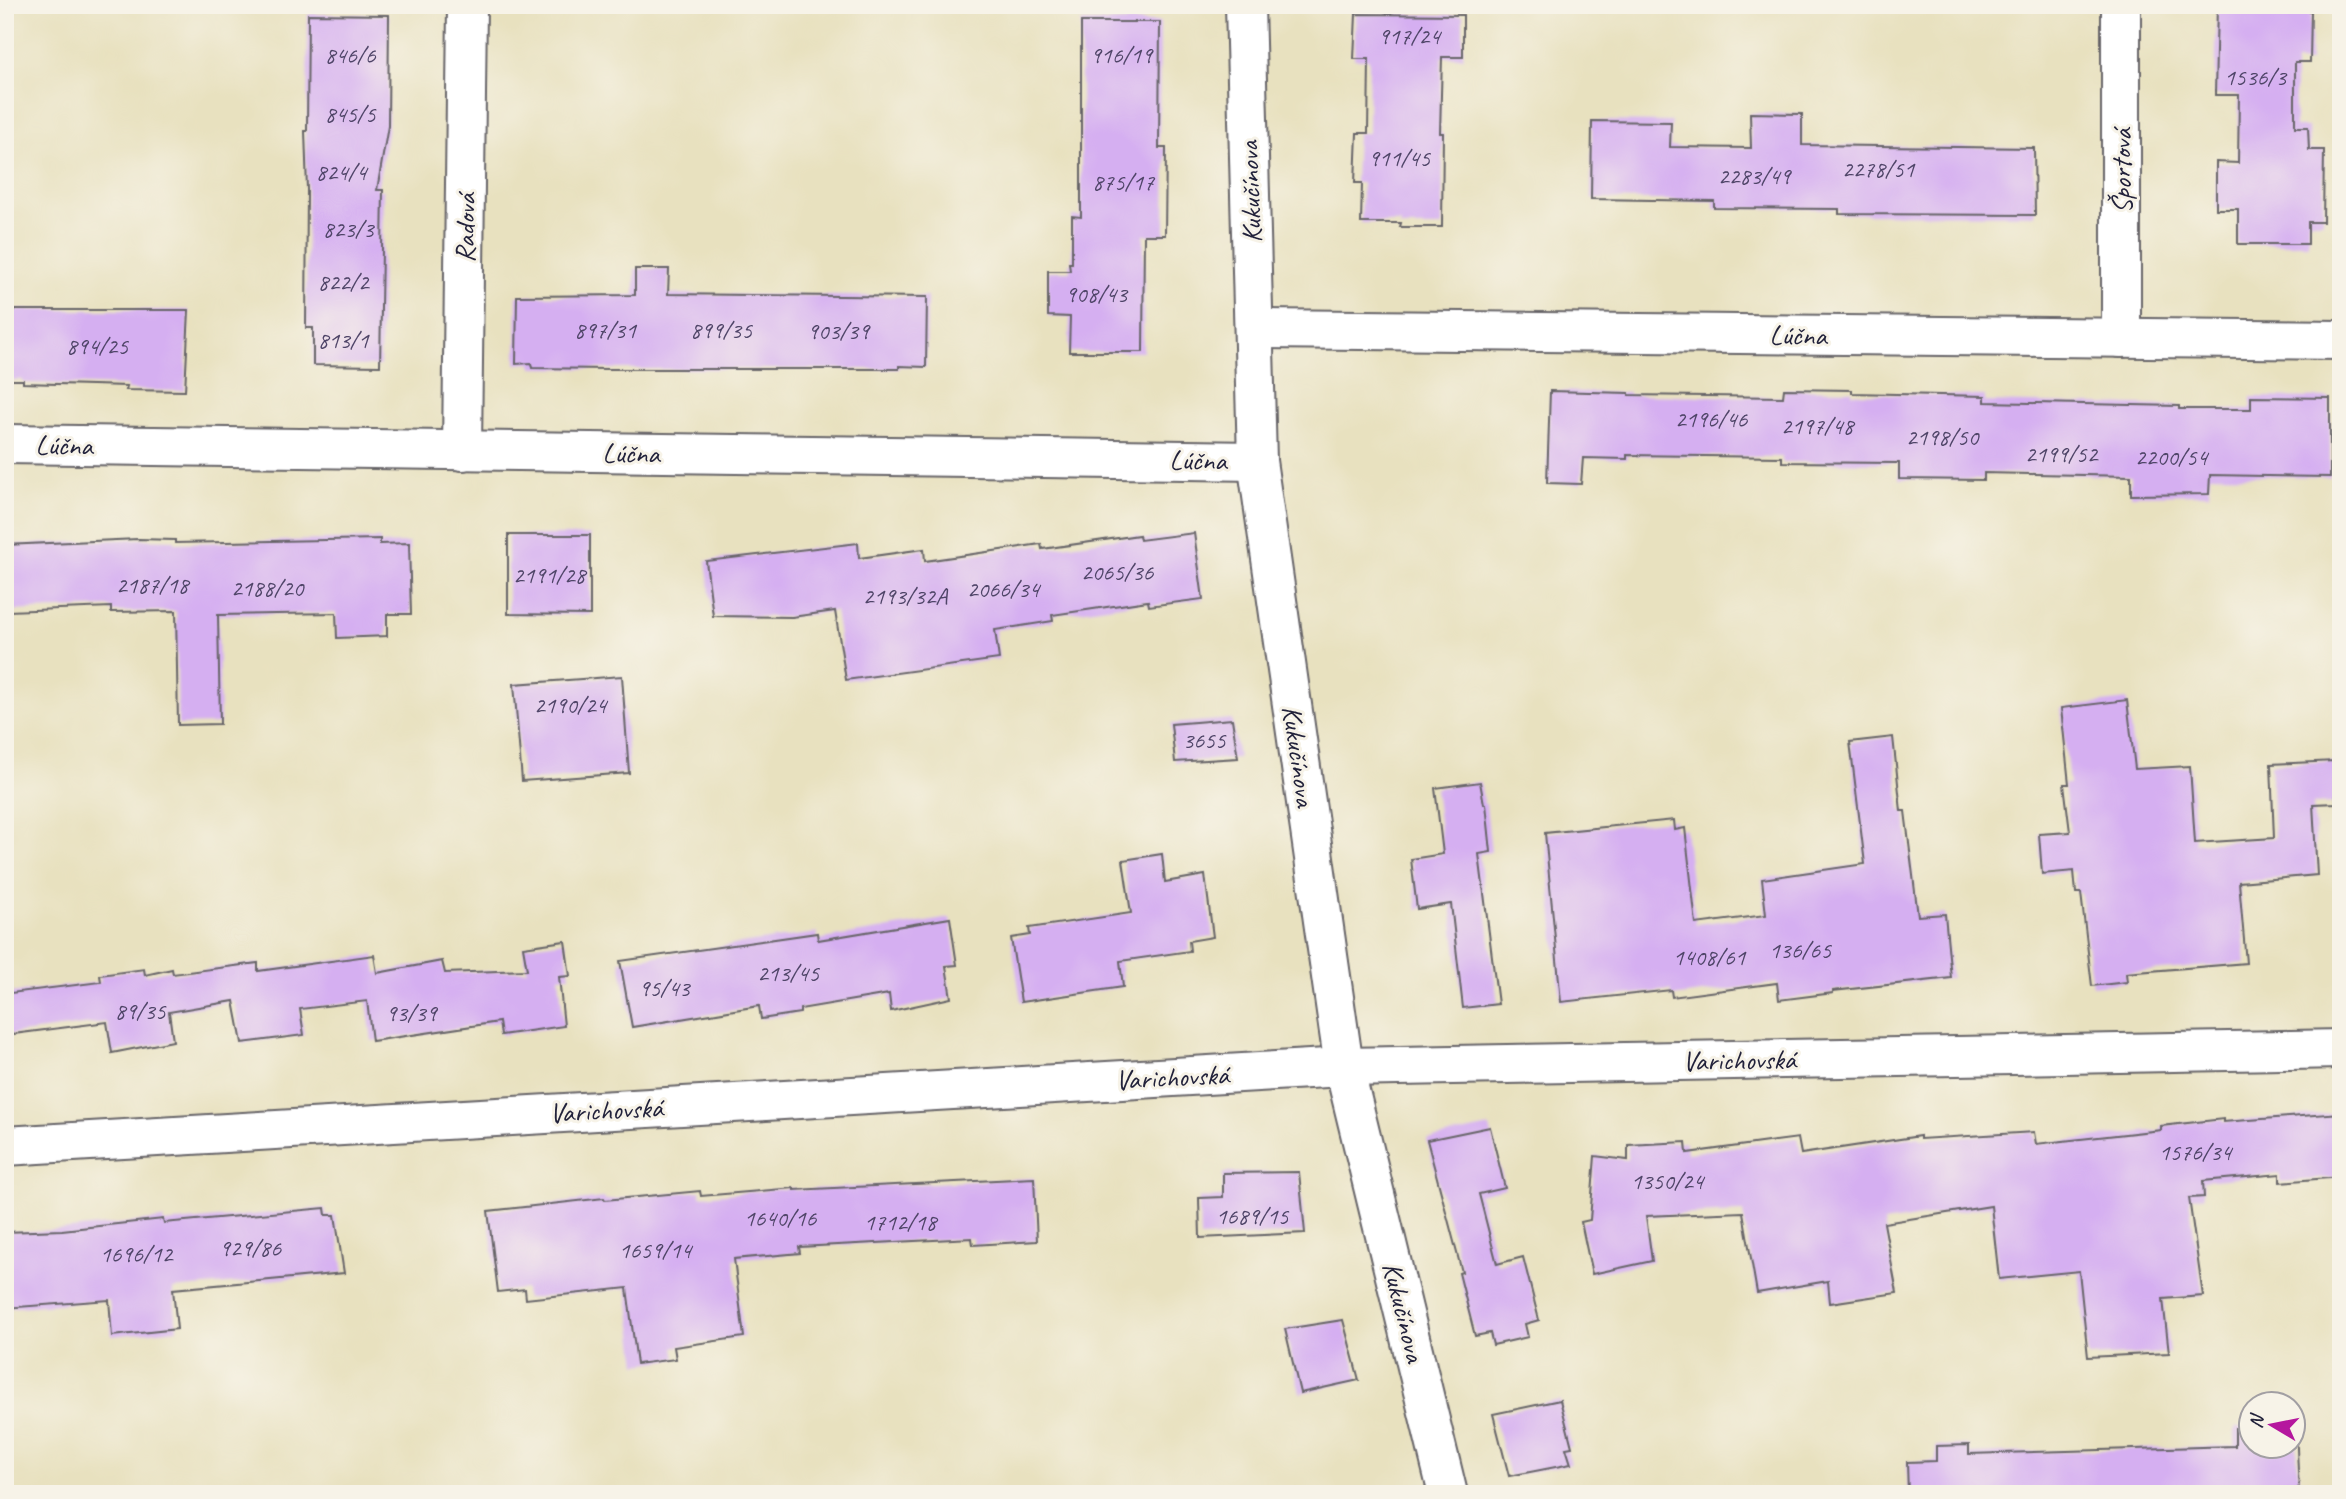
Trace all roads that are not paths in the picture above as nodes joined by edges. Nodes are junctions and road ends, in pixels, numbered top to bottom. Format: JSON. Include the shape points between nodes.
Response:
{"nodes":[{"id":1,"x":467,"y":5,"type":"edge"},
{"id":2,"x":1245,"y":5,"type":"edge"},
{"id":3,"x":2121,"y":5,"type":"edge"},
{"id":4,"x":1255,"y":330,"type":"junction"},
{"id":5,"x":2121,"y":338,"type":"junction"},
{"id":6,"x":2341,"y":340,"type":"edge"},
{"id":7,"x":5,"y":444,"type":"edge"},
{"id":8,"x":462,"y":451,"type":"junction"},
{"id":9,"x":1257,"y":461,"type":"junction"},
{"id":10,"x":2341,"y":1049,"type":"edge"},
{"id":11,"x":1344,"y":1067,"type":"junction"},
{"id":12,"x":5,"y":1146,"type":"edge"},
{"id":13,"x":1448,"y":1494,"type":"edge"}],
"edges":[{"from":1,"to":8,"type":"street","name":"Radová"},
{"from":2,"to":4,"type":"street","name":"Kukučínova"},
{"from":3,"to":5,"type":"street","name":"Športová"},
{"from":4,"to":5,"type":"street","name":"Lúčna"},
{"from":4,"to":9,"type":"street","name":"Kukučínova"},
{"from":5,"to":6,"type":"street","name":"Lúčna"},
{"from":7,"to":8,"type":"street","name":"Lúčna"},
{"from":8,"to":9,"type":"street","name":"Lúčna"},
{"from":9,"to":11,"type":"street","name":"Kukučínova"},
{"from":10,"to":11,"type":"street","name":"Varichovská"},
{"from":11,"to":12,"type":"street","name":"Varichovská"},
{"from":11,"to":13,"type":"street","name":"Kukučínova"}]}
